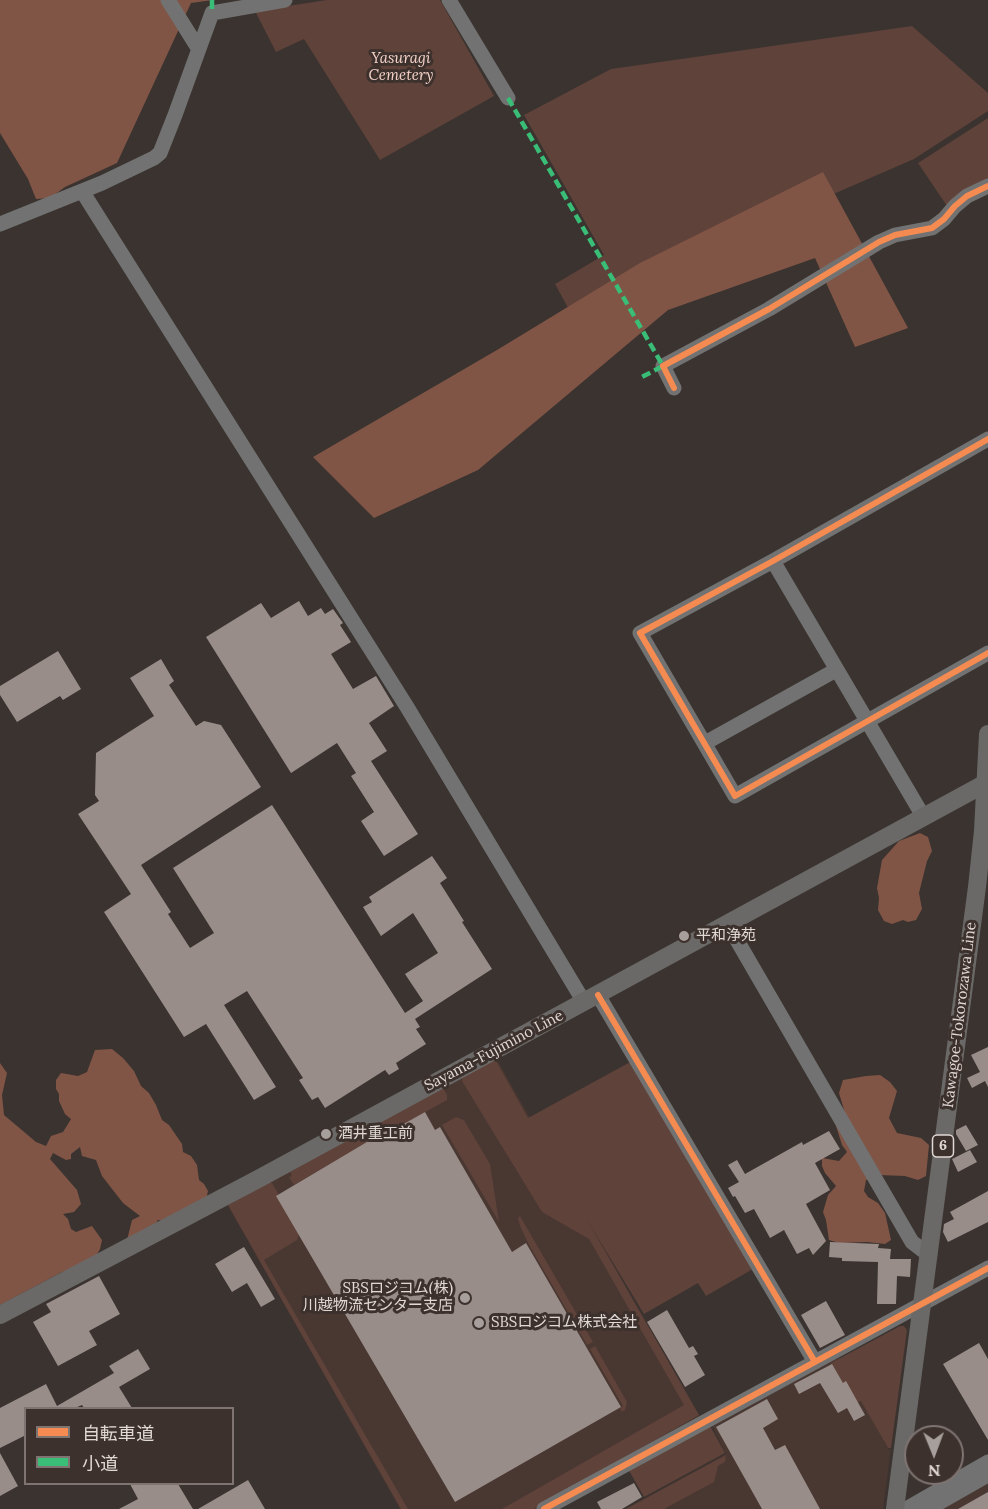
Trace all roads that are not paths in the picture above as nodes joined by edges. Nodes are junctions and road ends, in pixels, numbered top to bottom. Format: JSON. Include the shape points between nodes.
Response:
{"nodes":[{"id":1,"x":168,"y":0,"type":"edge"},
{"id":2,"x":285,"y":0,"type":"edge"},
{"id":3,"x":448,"y":0,"type":"edge"},
{"id":4,"x":198,"y":48,"type":"junction"},
{"id":5,"x":508,"y":98,"type":"dead end"},
{"id":6,"x":988,"y":186,"type":"edge"},
{"id":7,"x":82,"y":191,"type":"junction"},
{"id":8,"x":2,"y":220,"type":"edge"},
{"id":9,"x":674,"y":388,"type":"dead end"},
{"id":10,"x":988,"y":439,"type":"edge"},
{"id":11,"x":773,"y":561,"type":"junction"},
{"id":12,"x":988,"y":653,"type":"edge"},
{"id":13,"x":836,"y":670,"type":"junction"},
{"id":14,"x":867,"y":721,"type":"junction"},
{"id":15,"x":988,"y":734,"type":"edge"},
{"id":16,"x":705,"y":743,"type":"junction"},
{"id":17,"x":987,"y":782,"type":"edge"},
{"id":18,"x":923,"y":816,"type":"junction"},
{"id":19,"x":727,"y":923,"type":"junction"},
{"id":20,"x":591,"y":998,"type":"junction"},
{"id":21,"x":929,"y":1255,"type":"junction"},
{"id":22,"x":988,"y":1268,"type":"edge"},
{"id":23,"x":922,"y":1304,"type":"junction"},
{"id":24,"x":0,"y":1315,"type":"edge"},
{"id":25,"x":815,"y":1362,"type":"junction"},
{"id":26,"x":988,"y":1462,"type":"edge"},
{"id":27,"x":988,"y":1475,"type":"edge"},
{"id":28,"x":544,"y":1509,"type":"edge"},
{"id":29,"x":895,"y":1509,"type":"edge"},
{"id":30,"x":906,"y":1509,"type":"edge"},
{"id":31,"x":928,"y":1509,"type":"edge"}],
"edges":[{"from":1,"to":4,"type":"street"},
{"from":2,"to":4,"type":"street","via":[[212,13]]},
{"from":3,"to":5,"type":"street"},
{"from":4,"to":7,"type":"street","via":[[160,153]]},
{"from":6,"to":9,"type":"street","via":[[967,196],[932,228],[895,234],[879,242],[769,309],[663,366]]},
{"from":7,"to":8,"type":"street"},
{"from":7,"to":20,"type":"street"},
{"from":10,"to":11,"type":"street"},
{"from":11,"to":13,"type":"street"},
{"from":11,"to":16,"type":"street","via":[[640,633]]},
{"from":12,"to":14,"type":"street"},
{"from":13,"to":14,"type":"street"},
{"from":13,"to":16,"type":"street"},
{"from":14,"to":16,"type":"street","via":[[735,796]]},
{"from":14,"to":18,"type":"street"},
{"from":15,"to":17,"type":"main road","name":"Kawagoe-Tokorozawa Line","number":"6"},
{"from":17,"to":18,"type":"main road","name":"Sayama-Fujimino Line"},
{"from":17,"to":21,"type":"main road","name":"Kawagoe-Tokorozawa Line","number":"6"},
{"from":18,"to":19,"type":"main road","name":"Sayama-Fujimino Line"},
{"from":19,"to":20,"type":"main road","name":"Sayama-Fujimino Line"},
{"from":19,"to":21,"type":"street","via":[[912,1242]]},
{"from":20,"to":24,"type":"main road","name":"Sayama-Fujimino Line"},
{"from":20,"to":25,"type":"street"},
{"from":21,"to":23,"type":"main road","name":"Kawagoe-Tokorozawa Line","number":"6"},
{"from":22,"to":23,"type":"street"},
{"from":23,"to":25,"type":"street"},
{"from":23,"to":29,"type":"main road","name":"Kawagoe-Tokorozawa Line","number":"6"},
{"from":25,"to":28,"type":"street"},
{"from":26,"to":30,"type":"street"},
{"from":27,"to":31,"type":"street"}]}
